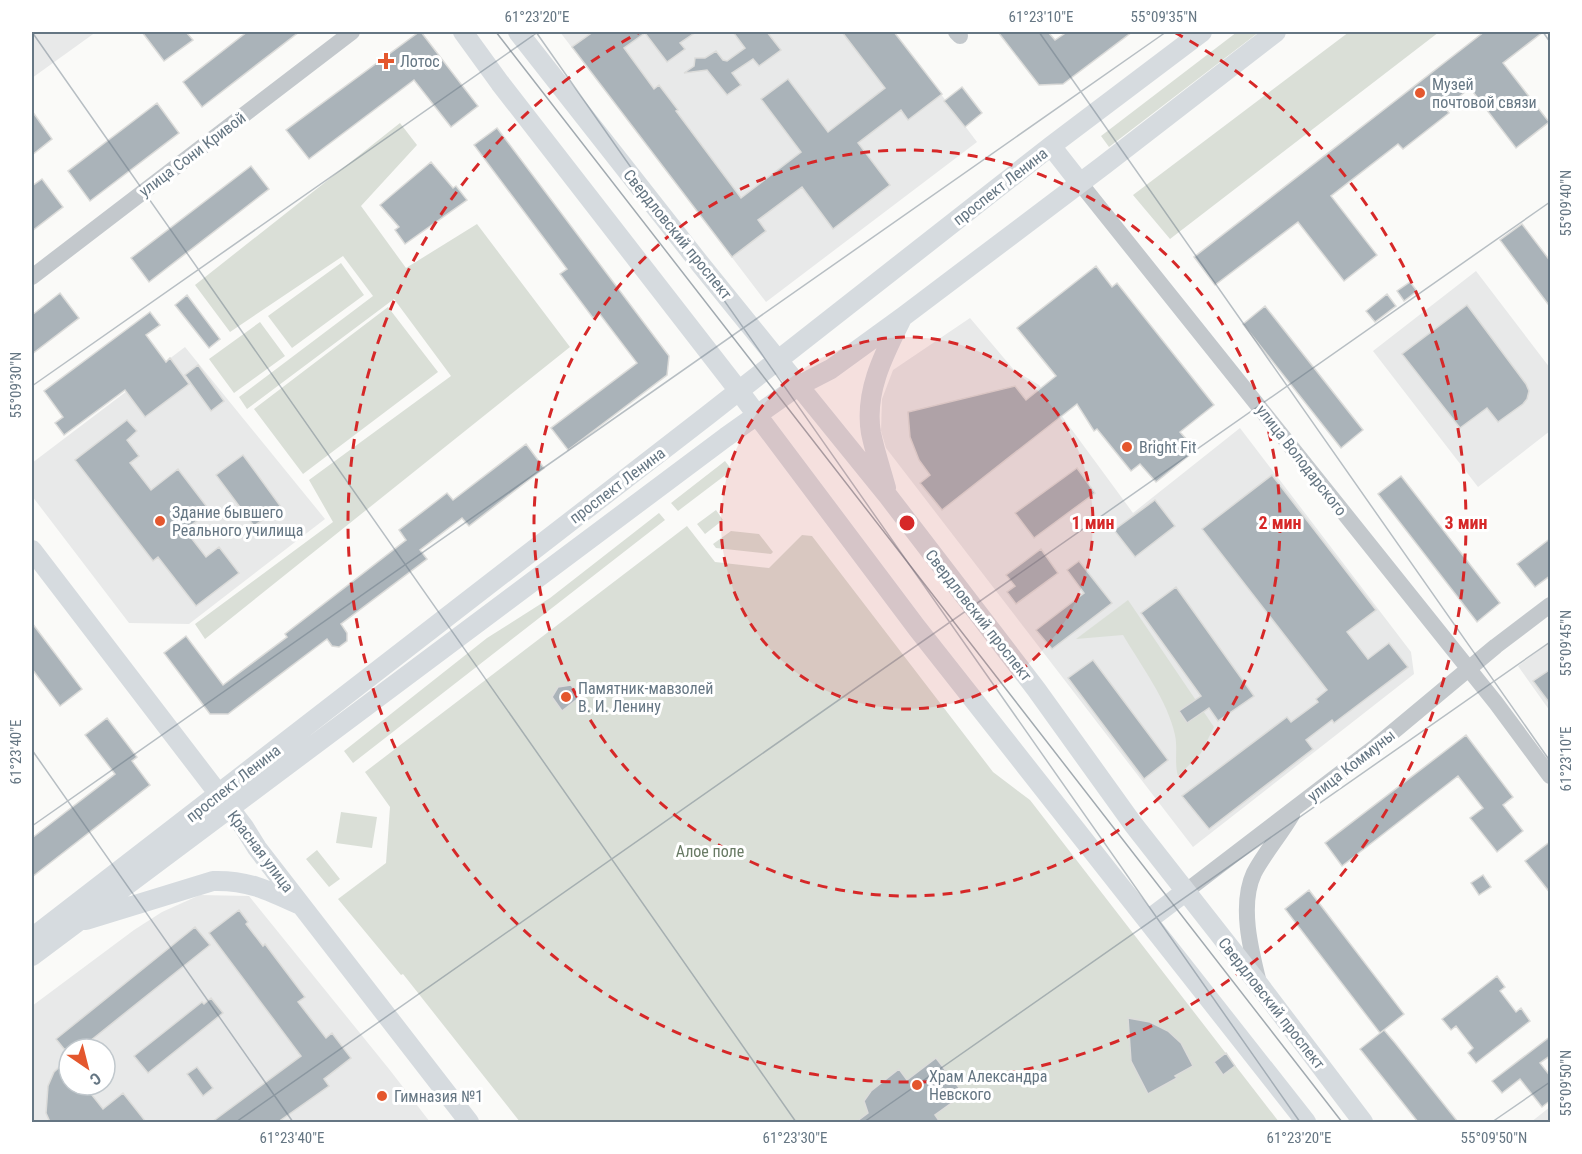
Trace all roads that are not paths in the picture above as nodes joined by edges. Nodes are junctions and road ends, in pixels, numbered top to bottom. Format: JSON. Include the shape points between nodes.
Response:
{"nodes":[{"id":1,"x":352,"y":32,"type":"edge"},
{"id":2,"x":463,"y":32,"type":"edge"},
{"id":3,"x":518,"y":32,"type":"edge"},
{"id":4,"x":1202,"y":32,"type":"edge"},
{"id":5,"x":1275,"y":32,"type":"edge"},
{"id":6,"x":1051,"y":146,"type":"junction"},
{"id":7,"x":1080,"y":183,"type":"junction"},
{"id":8,"x":32,"y":277,"type":"edge"},
{"id":9,"x":904,"y":316,"type":"junction"},
{"id":10,"x":777,"y":361,"type":"junction"},
{"id":11,"x":798,"y":386,"type":"junction"},
{"id":12,"x":739,"y":391,"type":"junction"},
{"id":13,"x":756,"y":415,"type":"junction"},
{"id":14,"x":888,"y":496,"type":"junction"},
{"id":15,"x":32,"y":550,"type":"edge"},
{"id":16,"x":1551,"y":604,"type":"edge"},
{"id":17,"x":1469,"y":669,"type":"junction"},
{"id":18,"x":1551,"y":776,"type":"edge"},
{"id":19,"x":223,"y":800,"type":"junction"},
{"id":20,"x":1298,"y":806,"type":"junction"},
{"id":21,"x":1185,"y":892,"type":"junction"},
{"id":22,"x":303,"y":906,"type":"junction"},
{"id":23,"x":1148,"y":920,"type":"junction"},
{"id":24,"x":72,"y":925,"type":"junction"},
{"id":25,"x":32,"y":938,"type":"edge"},
{"id":26,"x":32,"y":956,"type":"edge"},
{"id":27,"x":1260,"y":987,"type":"junction"},
{"id":28,"x":469,"y":1122,"type":"edge"},
{"id":29,"x":1306,"y":1122,"type":"edge"},
{"id":30,"x":1363,"y":1122,"type":"edge"}],
"edges":[{"from":1,"to":8,"type":"street","name":"улица Сони Кривой"},
{"from":2,"to":12,"type":"main road"},
{"from":3,"to":10,"type":"main road","name":"Свердловский проспект"},
{"from":4,"to":6,"type":"main road","name":"проспект Ленина"},
{"from":5,"to":7,"type":"main road","name":"проспект Ленина"},
{"from":6,"to":7,"type":"main road","name":"улица Володарского"},
{"from":6,"to":10,"type":"main road","name":"проспект Ленина"},
{"from":7,"to":9,"type":"main road","name":"проспект Ленина"},
{"from":7,"to":17,"type":"street","name":"улица Володарского"},
{"from":9,"to":11,"type":"main road","name":"проспект Ленина","via":[[831,369]]},
{"from":9,"to":14,"type":"main road","via":[[883,357],[870,411],[871,433]]},
{"from":10,"to":11,"type":"main road","name":"Свердловский проспект"},
{"from":10,"to":12,"type":"main road","name":"проспект Ленина"},
{"from":11,"to":13,"type":"main road","name":"проспект Ленина"},
{"from":11,"to":14,"type":"main road","name":"Свердловский проспект"},
{"from":12,"to":13,"type":"main road"},
{"from":12,"to":19,"type":"main road","name":"проспект Ленина"},
{"from":13,"to":19,"type":"main road","name":"проспект Ленина"},
{"from":13,"to":23,"type":"main road","via":[[917,628]]},
{"from":14,"to":21,"type":"main road","name":"Свердловский проспект"},
{"from":15,"to":19,"type":"main road","name":"Красная улица"},
{"from":16,"to":17,"type":"street","name":"улица Коммуны"},
{"from":17,"to":18,"type":"street","name":"улица Володарского"},
{"from":17,"to":20,"type":"street","name":"улица Коммуны"},
{"from":19,"to":22,"type":"main road","name":"Красная улица"},
{"from":19,"to":24,"type":"main road","name":"проспект Ленина"},
{"from":19,"to":25,"type":"main road","name":"проспект Ленина"},
{"from":20,"to":21,"type":"street","name":"улица Коммуны"},
{"from":20,"to":27,"type":"street","via":[[1254,874],[1250,890],[1249,942]]},
{"from":21,"to":23,"type":"main road","name":"улица Коммуны"},
{"from":21,"to":27,"type":"main road","name":"Свердловский проспект"},
{"from":22,"to":24,"type":"main road","via":[[263,887],[235,880],[213,881]]},
{"from":22,"to":28,"type":"main road","name":"Красная улица"},
{"from":23,"to":29,"type":"main road"},
{"from":24,"to":26,"type":"main road","name":"проспект Ленина"},
{"from":27,"to":30,"type":"main road","name":"Свердловский проспект"}]}
